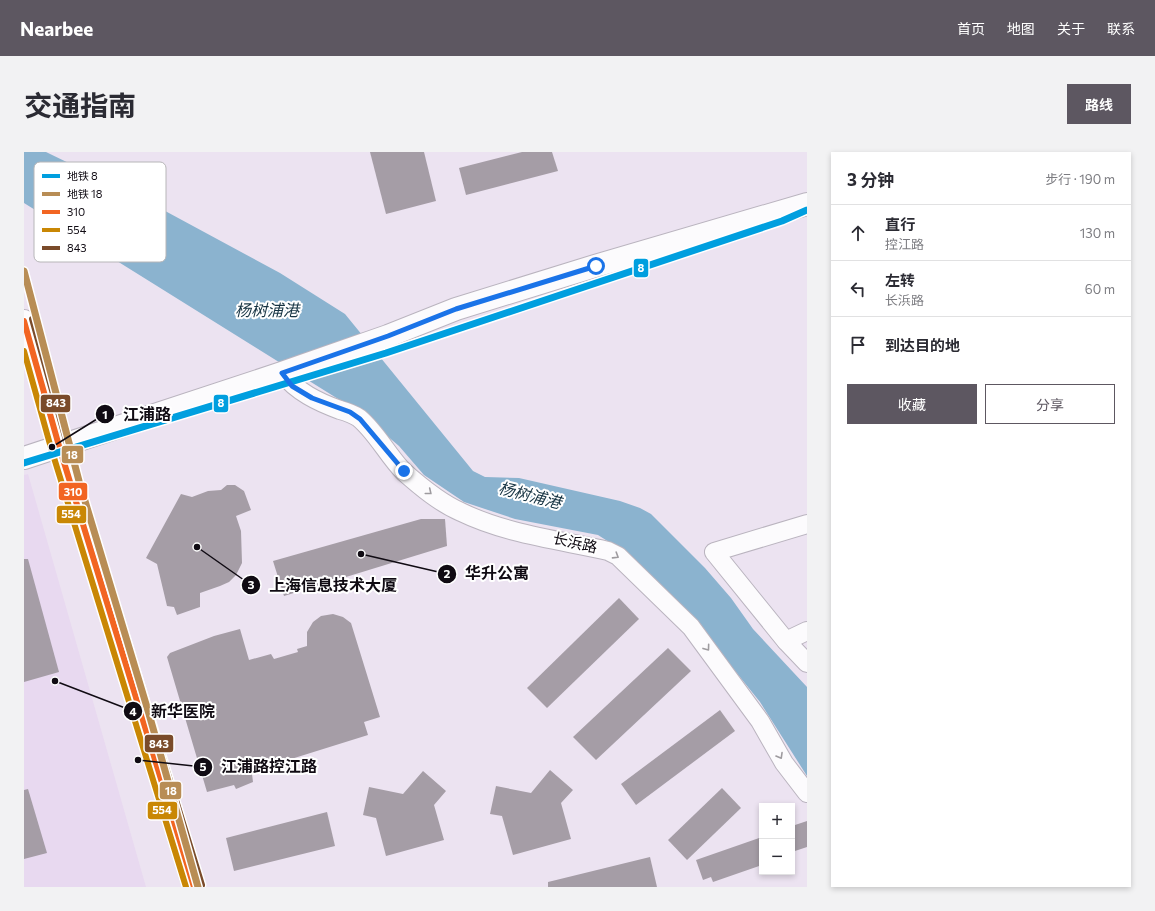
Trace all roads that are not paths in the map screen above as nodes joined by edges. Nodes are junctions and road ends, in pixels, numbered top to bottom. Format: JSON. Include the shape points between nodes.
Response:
{"nodes":[{"id":1,"x":807,"y":204,"type":"edge"},
{"id":2,"x":24,"y":321,"type":"edge"},
{"id":3,"x":282,"y":373,"type":"junction"},
{"id":4,"x":59,"y":446,"type":"junction"},
{"id":5,"x":24,"y":458,"type":"edge"},
{"id":6,"x":807,"y":524,"type":"edge"},
{"id":7,"x":807,"y":631,"type":"edge"},
{"id":8,"x":786,"y":640,"type":"junction"},
{"id":9,"x":807,"y":663,"type":"edge"},
{"id":10,"x":807,"y":793,"type":"edge"},
{"id":11,"x":194,"y":887,"type":"edge"}],
"edges":[{"from":1,"to":3,"type":"main road","via":[[464,306]]},
{"from":2,"to":4,"type":"main road"},
{"from":3,"to":4,"type":"main road"},
{"from":3,"to":10,"type":"street","name":"长浜路","one_way":true,"via":[[292,386],[360,419],[404,471],[442,502],[462,513],[500,527],[608,551],[618,556],[691,627],[760,721],[784,763]]},
{"from":4,"to":5,"type":"main road"},
{"from":4,"to":11,"type":"main road"},
{"from":6,"to":8,"type":"street","via":[[714,552]]},
{"from":7,"to":8,"type":"street"},
{"from":8,"to":9,"type":"street"}]}
